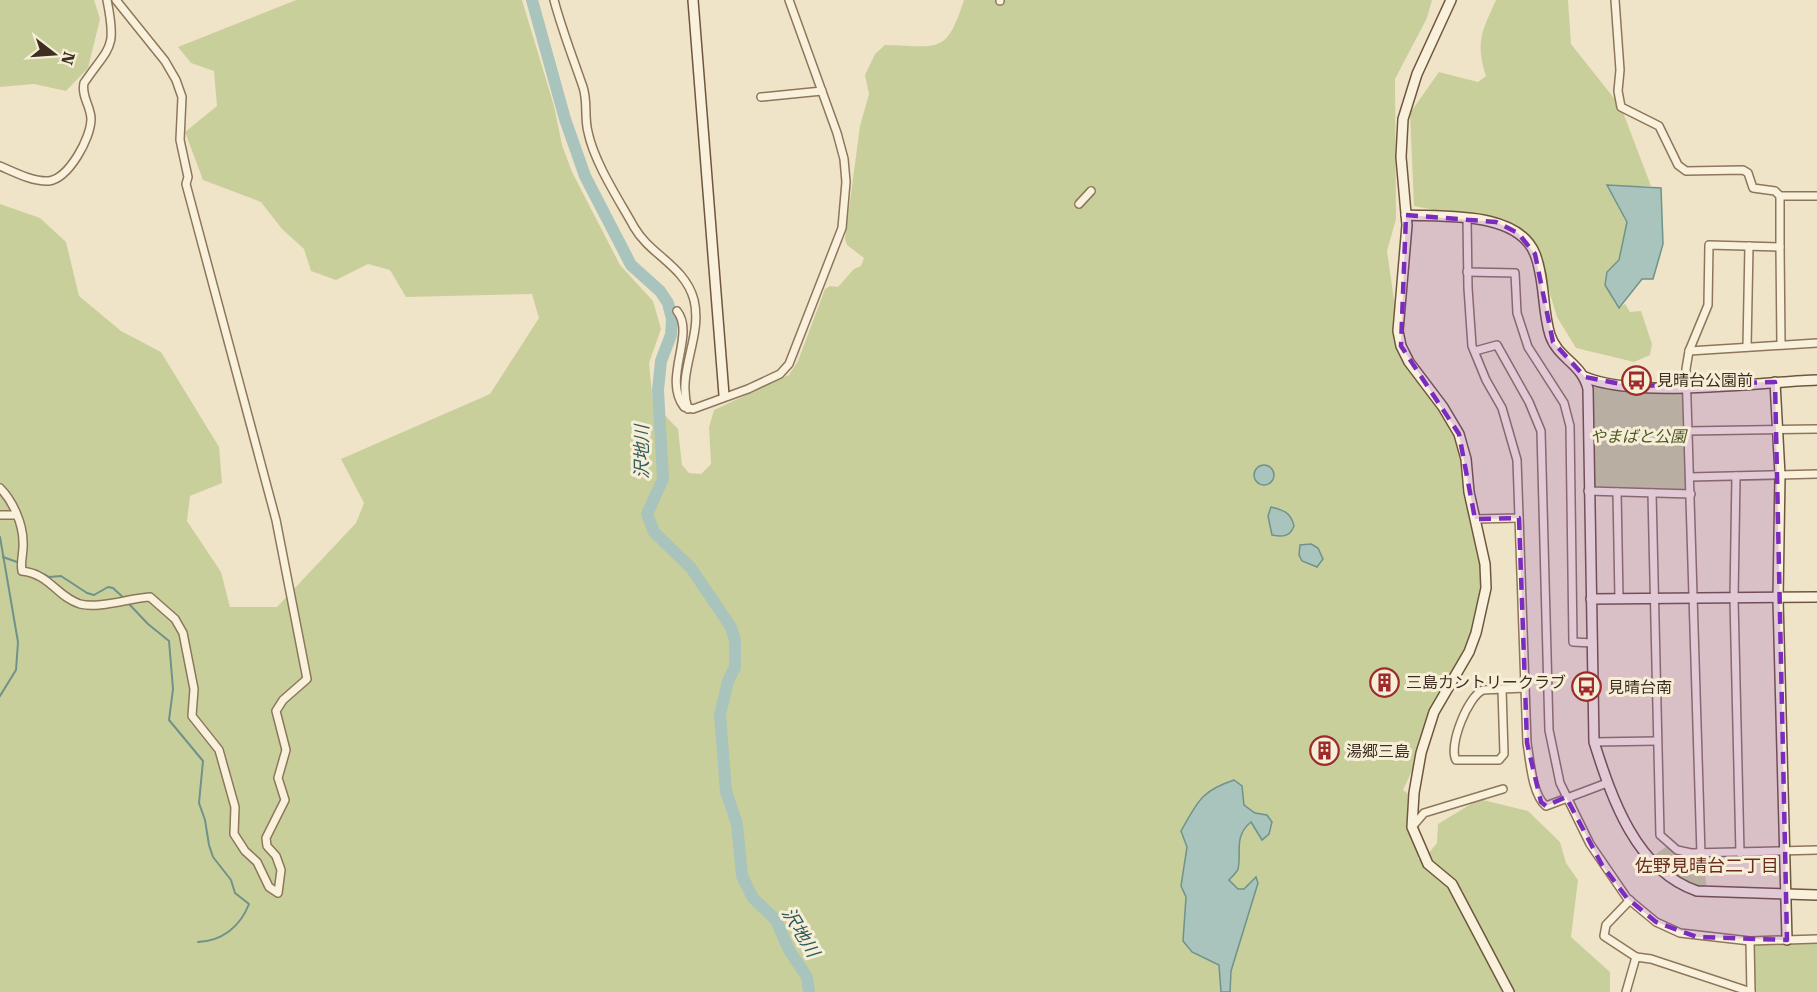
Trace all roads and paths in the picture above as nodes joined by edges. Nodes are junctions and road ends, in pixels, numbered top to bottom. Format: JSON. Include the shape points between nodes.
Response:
{"nodes":[{"id":1,"x":107,"y":0,"type":"edge"},
{"id":2,"x":116,"y":0,"type":"edge"},
{"id":3,"x":554,"y":0,"type":"edge"},
{"id":4,"x":693,"y":0,"type":"edge"},
{"id":5,"x":789,"y":0,"type":"edge"},
{"id":6,"x":1451,"y":0,"type":"edge"},
{"id":7,"x":1615,"y":0,"type":"edge"},
{"id":8,"x":822,"y":91,"type":"junction"},
{"id":9,"x":761,"y":97,"type":"dead end"},
{"id":10,"x":0,"y":166,"type":"edge"},
{"id":11,"x":1091,"y":191,"type":"dead end"},
{"id":12,"x":1780,"y":196,"type":"junction"},
{"id":13,"x":1817,"y":196,"type":"edge"},
{"id":14,"x":1079,"y":204,"type":"dead end"},
{"id":15,"x":1406,"y":215,"type":"junction"},
{"id":16,"x":1467,"y":218,"type":"junction"},
{"id":17,"x":1749,"y":246,"type":"junction"},
{"id":18,"x":1780,"y":247,"type":"junction"},
{"id":19,"x":1467,"y":272,"type":"junction"},
{"id":20,"x":676,"y":311,"type":"dead end"},
{"id":21,"x":1817,"y":343,"type":"edge"},
{"id":22,"x":1781,"y":344,"type":"junction"},
{"id":23,"x":1747,"y":346,"type":"junction"},
{"id":24,"x":1474,"y":351,"type":"junction"},
{"id":25,"x":1689,"y":351,"type":"junction"},
{"id":26,"x":1585,"y":377,"type":"junction"},
{"id":27,"x":1817,"y":380,"type":"edge"},
{"id":28,"x":1775,"y":382,"type":"junction"},
{"id":29,"x":1685,"y":387,"type":"junction"},
{"id":30,"x":724,"y":395,"type":"junction"},
{"id":31,"x":688,"y":408,"type":"junction"},
{"id":32,"x":1817,"y":429,"type":"edge"},
{"id":33,"x":1777,"y":430,"type":"junction"},
{"id":34,"x":1688,"y":431,"type":"junction"},
{"id":35,"x":1817,"y":474,"type":"edge"},
{"id":36,"x":1780,"y":475,"type":"junction"},
{"id":37,"x":1736,"y":476,"type":"junction"},
{"id":38,"x":1690,"y":477,"type":"junction"},
{"id":39,"x":0,"y":488,"type":"edge"},
{"id":40,"x":1588,"y":491,"type":"junction"},
{"id":41,"x":1617,"y":492,"type":"junction"},
{"id":42,"x":1652,"y":493,"type":"junction"},
{"id":43,"x":1691,"y":494,"type":"junction"},
{"id":44,"x":0,"y":515,"type":"edge"},
{"id":45,"x":16,"y":515,"type":"junction"},
{"id":46,"x":1519,"y":518,"type":"junction"},
{"id":47,"x":1475,"y":519,"type":"junction"},
{"id":48,"x":1817,"y":597,"type":"edge"},
{"id":49,"x":1619,"y":598,"type":"junction"},
{"id":50,"x":1591,"y":599,"type":"junction"},
{"id":51,"x":1693,"y":599,"type":"junction"},
{"id":52,"x":1734,"y":599,"type":"junction"},
{"id":53,"x":1778,"y":599,"type":"junction"},
{"id":54,"x":1656,"y":600,"type":"junction"},
{"id":55,"x":1593,"y":643,"type":"junction"},
{"id":56,"x":1525,"y":688,"type":"junction"},
{"id":57,"x":1502,"y":689,"type":"junction"},
{"id":58,"x":1657,"y":741,"type":"junction"},
{"id":59,"x":1594,"y":742,"type":"junction"},
{"id":60,"x":1607,"y":783,"type":"junction"},
{"id":61,"x":1503,"y":789,"type":"dead end"},
{"id":62,"x":1566,"y":797,"type":"junction"},
{"id":63,"x":1412,"y":827,"type":"junction"},
{"id":64,"x":1817,"y":850,"type":"edge"},
{"id":65,"x":1786,"y":852,"type":"junction"},
{"id":66,"x":1740,"y":853,"type":"junction"},
{"id":67,"x":1701,"y":854,"type":"junction"},
{"id":68,"x":1784,"y":895,"type":"junction"},
{"id":69,"x":1817,"y":895,"type":"edge"},
{"id":70,"x":1630,"y":900,"type":"junction"},
{"id":71,"x":1817,"y":939,"type":"edge"},
{"id":72,"x":1787,"y":940,"type":"junction"},
{"id":73,"x":1750,"y":941,"type":"junction"},
{"id":74,"x":1636,"y":957,"type":"junction"},
{"id":75,"x":1509,"y":992,"type":"edge"},
{"id":76,"x":1626,"y":992,"type":"edge"},
{"id":77,"x":1751,"y":992,"type":"edge"}],
"edges":[{"from":1,"to":10,"type":"street","via":[[112,41],[84,83],[91,117],[80,153],[51,181],[40,181]]},
{"from":2,"to":45,"type":"street","via":[[165,62],[182,97],[180,140],[187,191],[276,520],[308,679],[276,711],[286,750],[278,778],[285,800],[266,842],[280,862],[278,893],[269,886],[257,862],[234,834],[235,807],[219,750],[192,716],[194,689],[186,642],[175,619],[150,597],[126,603],[78,603],[43,577],[22,571],[23,542]]},
{"from":3,"to":31,"type":"street","via":[[583,89],[588,132],[599,160],[642,240],[672,264],[694,300],[696,332],[685,376]]},
{"from":4,"to":30,"type":"street"},
{"from":5,"to":8,"type":"street"},
{"from":6,"to":15,"type":"street","via":[[1417,74],[1403,119],[1401,157]]},
{"from":7,"to":12,"type":"street","via":[[1622,107],[1659,126],[1678,165],[1686,171],[1743,170],[1753,188],[1775,191]]},
{"from":8,"to":9,"type":"street"},
{"from":8,"to":30,"type":"street","via":[[846,169],[842,228],[789,364],[780,374]]},
{"from":11,"to":14,"type":"street"},
{"from":12,"to":13,"type":"street"},
{"from":12,"to":18,"type":"street"},
{"from":15,"to":16,"type":"street"},
{"from":15,"to":47,"type":"street","via":[[1406,262],[1398,331],[1401,346],[1459,434]]},
{"from":16,"to":19,"type":"street"},
{"from":16,"to":26,"type":"street","via":[[1509,227],[1528,242],[1535,254],[1553,342]]},
{"from":17,"to":18,"type":"street"},
{"from":17,"to":23,"type":"street"},
{"from":17,"to":25,"type":"street","via":[[1709,245],[1708,304]]},
{"from":18,"to":22,"type":"street"},
{"from":19,"to":24,"type":"street"},
{"from":19,"to":55,"type":"street","via":[[1515,273],[1516,313],[1528,347],[1564,403],[1570,426],[1573,642]]},
{"from":20,"to":31,"type":"street","via":[[682,325],[676,378],[681,404]]},
{"from":21,"to":22,"type":"street"},
{"from":22,"to":23,"type":"street"},
{"from":23,"to":25,"type":"street"},
{"from":24,"to":46,"type":"street","via":[[1509,427],[1517,459]]},
{"from":24,"to":62,"type":"street","via":[[1497,345],[1530,402],[1541,431],[1550,730]]},
{"from":25,"to":29,"type":"street"},
{"from":26,"to":29,"type":"street","via":[[1600,384]]},
{"from":26,"to":40,"type":"street"},
{"from":27,"to":28,"type":"street"},
{"from":28,"to":29,"type":"street"},
{"from":28,"to":33,"type":"street"},
{"from":29,"to":34,"type":"street"},
{"from":30,"to":31,"type":"street"},
{"from":32,"to":33,"type":"street"},
{"from":33,"to":34,"type":"street"},
{"from":33,"to":36,"type":"street"},
{"from":34,"to":38,"type":"street"},
{"from":35,"to":36,"type":"street"},
{"from":36,"to":37,"type":"street"},
{"from":36,"to":53,"type":"street"},
{"from":37,"to":38,"type":"street"},
{"from":37,"to":52,"type":"street"},
{"from":38,"to":43,"type":"street"},
{"from":39,"to":45,"type":"street"},
{"from":40,"to":41,"type":"street"},
{"from":40,"to":50,"type":"street"},
{"from":41,"to":42,"type":"street"},
{"from":41,"to":49,"type":"street"},
{"from":42,"to":43,"type":"street"},
{"from":42,"to":54,"type":"street"},
{"from":43,"to":51,"type":"street"},
{"from":44,"to":45,"type":"street"},
{"from":46,"to":47,"type":"street"},
{"from":46,"to":56,"type":"street"},
{"from":47,"to":63,"type":"street","via":[[1485,564],[1483,609],[1468,652],[1434,712],[1421,753]]},
{"from":48,"to":53,"type":"street"},
{"from":49,"to":50,"type":"street"},
{"from":49,"to":54,"type":"street"},
{"from":50,"to":55,"type":"street"},
{"from":51,"to":52,"type":"street"},
{"from":51,"to":54,"type":"street"},
{"from":51,"to":67,"type":"street"},
{"from":52,"to":53,"type":"street"},
{"from":52,"to":66,"type":"street"},
{"from":53,"to":65,"type":"street"},
{"from":54,"to":58,"type":"street"},
{"from":55,"to":59,"type":"street"},
{"from":56,"to":57,"type":"street"},
{"from":56,"to":62,"type":"street","via":[[1527,743],[1541,802],[1546,806]]},
{"from":57,"to":57,"type":"street","via":[[1478,692],[1471,702],[1458,730],[1453,754],[1456,760],[1499,760],[1504,754]]},
{"from":58,"to":59,"type":"street"},
{"from":58,"to":67,"type":"street","via":[[1660,835],[1677,850]]},
{"from":59,"to":60,"type":"street"},
{"from":60,"to":62,"type":"street"},
{"from":60,"to":68,"type":"street","via":[[1649,859],[1681,885],[1715,892]]},
{"from":61,"to":63,"type":"street","via":[[1424,813]]},
{"from":62,"to":70,"type":"street","via":[[1602,865]]},
{"from":63,"to":75,"type":"street","via":[[1428,864],[1452,884]]},
{"from":64,"to":65,"type":"street"},
{"from":65,"to":66,"type":"street"},
{"from":65,"to":68,"type":"street"},
{"from":66,"to":67,"type":"street"},
{"from":68,"to":69,"type":"street"},
{"from":68,"to":72,"type":"street"},
{"from":70,"to":73,"type":"street","via":[[1656,922],[1680,933]]},
{"from":70,"to":74,"type":"street","via":[[1606,925],[1604,936]]},
{"from":71,"to":72,"type":"street"},
{"from":72,"to":73,"type":"street"},
{"from":73,"to":77,"type":"street"},
{"from":74,"to":76,"type":"street"},
{"from":74,"to":77,"type":"street"}]}
